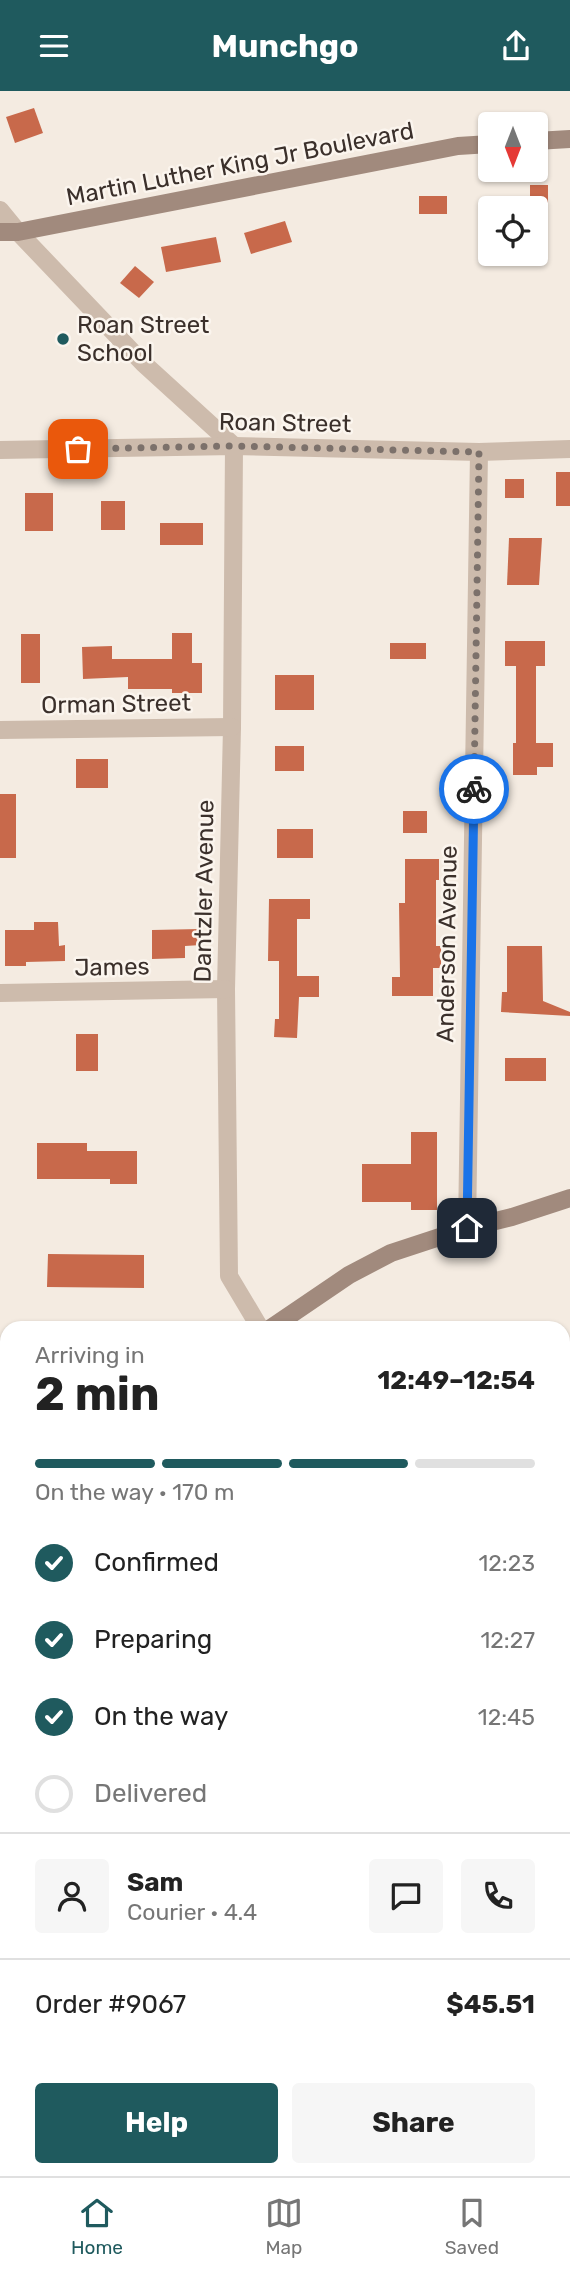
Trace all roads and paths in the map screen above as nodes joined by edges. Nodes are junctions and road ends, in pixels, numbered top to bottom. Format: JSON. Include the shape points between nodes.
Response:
{"nodes":[{"id":1,"x":570,"y":139,"type":"edge"},
{"id":2,"x":548,"y":140,"type":"edge"},
{"id":3,"x":478,"y":145,"type":"edge"},
{"id":4,"x":0,"y":210,"type":"edge"},
{"id":5,"x":9,"y":232,"type":"edge"},
{"id":6,"x":234,"y":446,"type":"junction"},
{"id":7,"x":570,"y":449,"type":"edge"},
{"id":8,"x":0,"y":450,"type":"edge"},
{"id":9,"x":479,"y":452,"type":"junction"},
{"id":10,"x":232,"y":727,"type":"junction"},
{"id":11,"x":0,"y":730,"type":"edge"},
{"id":12,"x":226,"y":989,"type":"junction"},
{"id":13,"x":0,"y":993,"type":"edge"},
{"id":14,"x":570,"y":1198,"type":"edge"},
{"id":15,"x":467,"y":1228,"type":"junction"},
{"id":16,"x":256,"y":1321,"type":"edge"},
{"id":17,"x":281,"y":1321,"type":"edge"}],
"edges":[{"from":1,"to":2,"type":"street"},
{"from":3,"to":5,"type":"street","name":"Martin Luther King Jr Boulevard"},
{"from":4,"to":5,"type":"street"},
{"from":5,"to":6,"type":"street"},
{"from":6,"to":8,"type":"street","name":"Roan Street"},
{"from":6,"to":9,"type":"street","name":"Roan Street"},
{"from":6,"to":10,"type":"street","name":"Dantzler Avenue"},
{"from":7,"to":9,"type":"street","name":"Roan Street"},
{"from":9,"to":15,"type":"street","name":"Anderson Avenue"},
{"from":10,"to":11,"type":"street","name":"Orman Street"},
{"from":10,"to":12,"type":"street","name":"Dantzler Avenue"},
{"from":12,"to":13,"type":"street","name":"James"},
{"from":12,"to":16,"type":"street","name":"Dantzler Avenue","via":[[229,1276]]},
{"from":14,"to":15,"type":"street"},
{"from":15,"to":17,"type":"street","via":[[380,1258]]}]}
